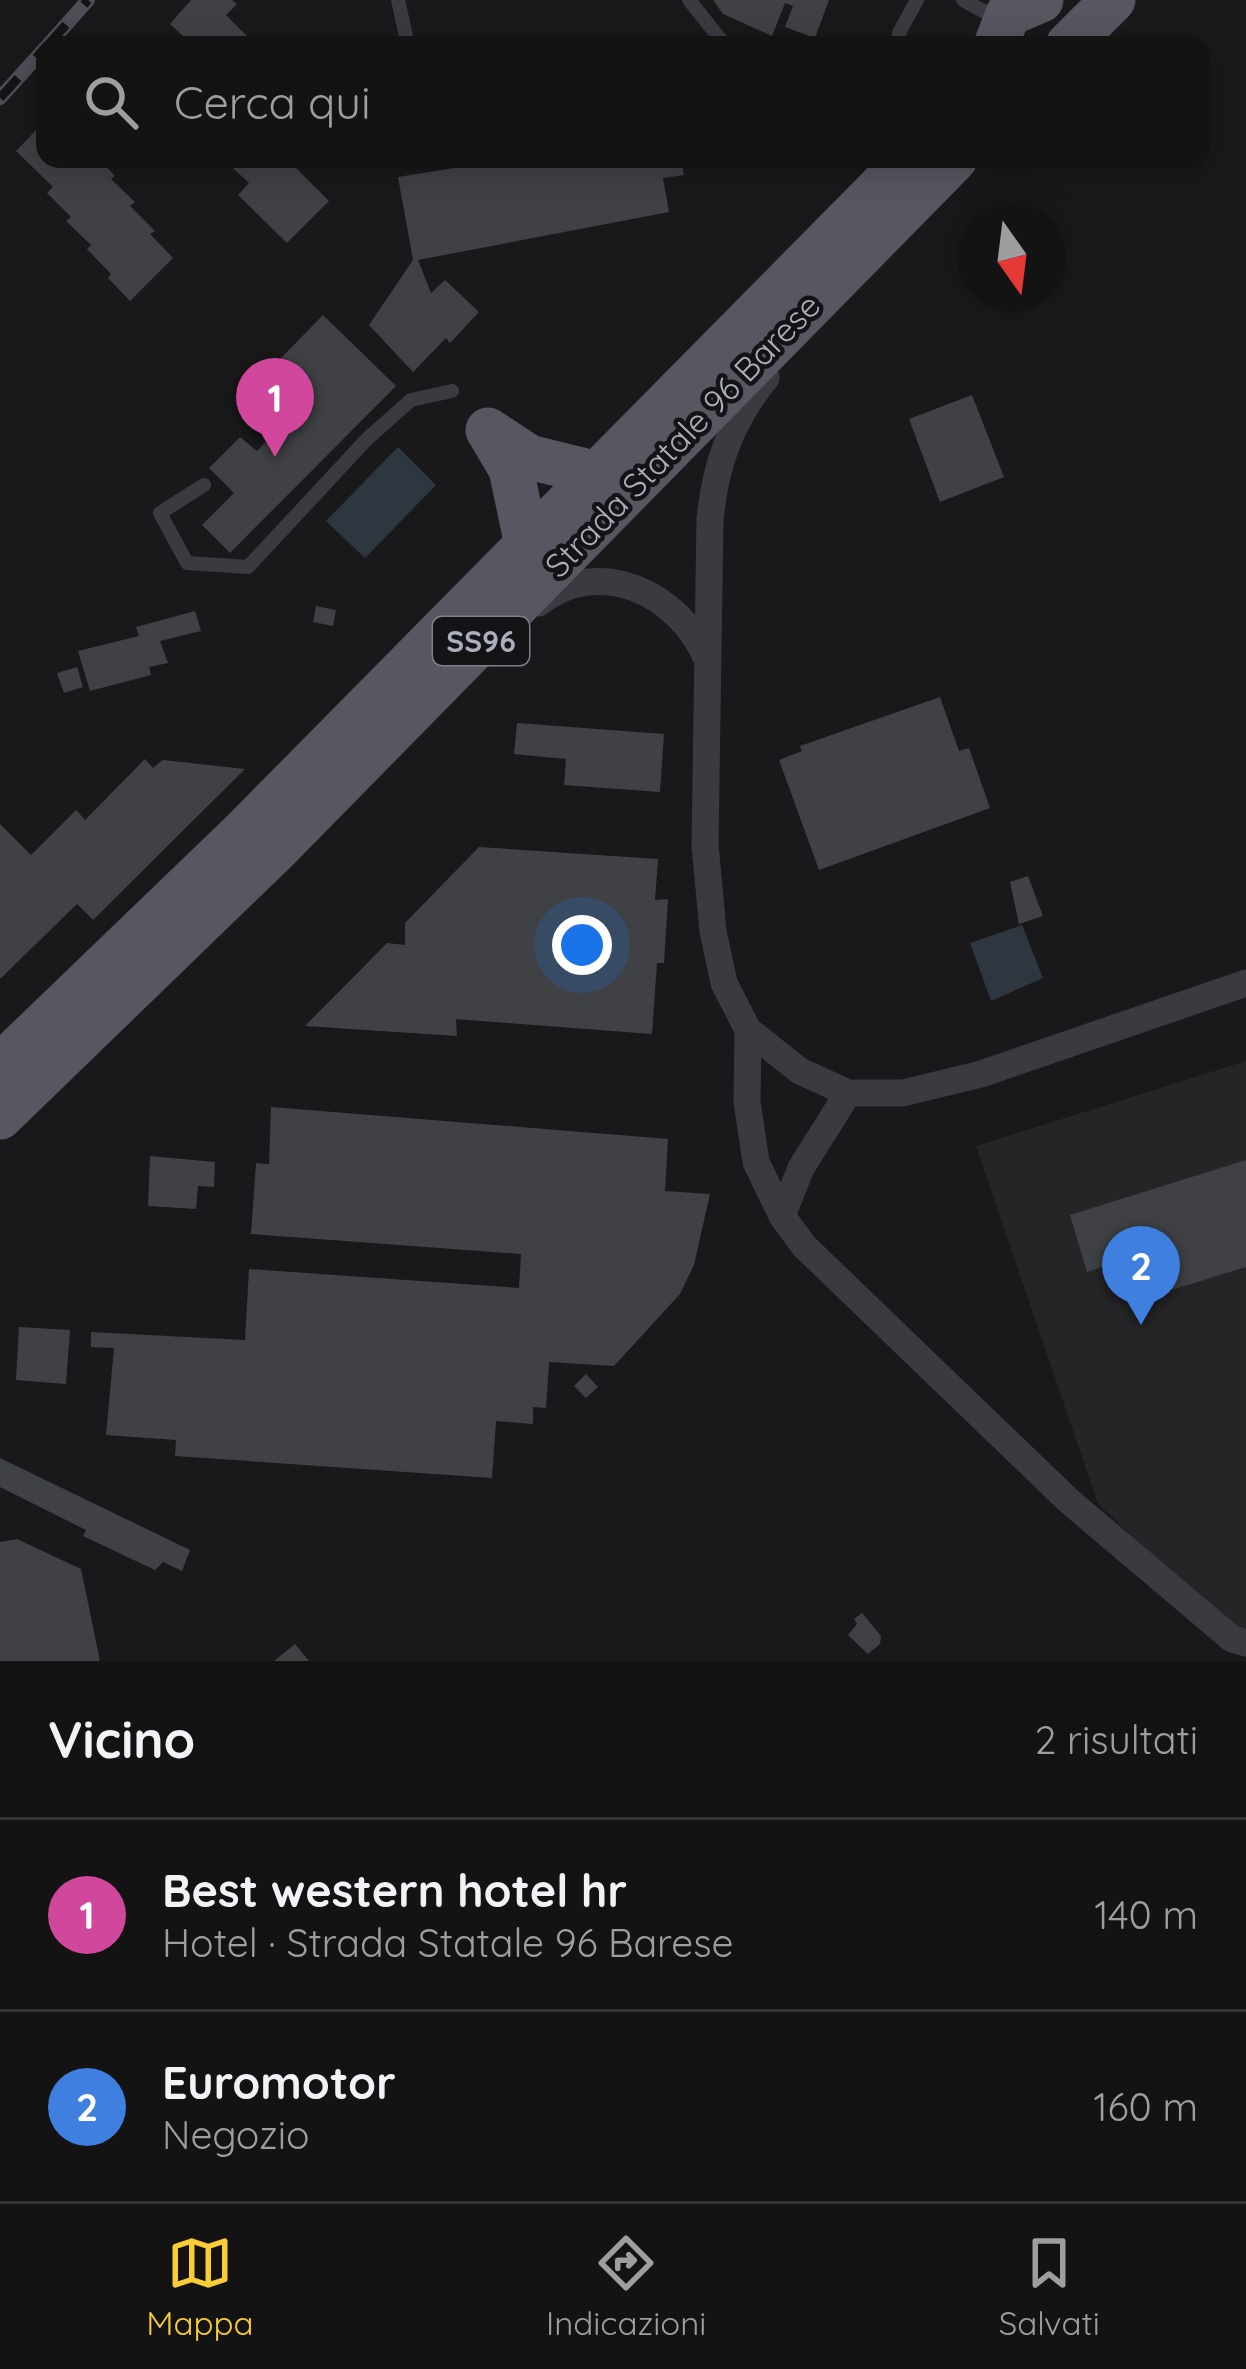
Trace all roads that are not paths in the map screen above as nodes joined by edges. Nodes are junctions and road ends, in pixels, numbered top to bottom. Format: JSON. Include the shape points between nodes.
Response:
{"nodes":[{"id":1,"x":398,"y":0,"type":"edge"},
{"id":2,"x":689,"y":0,"type":"edge"},
{"id":3,"x":917,"y":0,"type":"edge"},
{"id":4,"x":963,"y":0,"type":"edge"},
{"id":5,"x":1061,"y":0,"type":"edge"},
{"id":6,"x":1113,"y":0,"type":"edge"},
{"id":7,"x":1017,"y":21,"type":"edge"},
{"id":8,"x":406,"y":36,"type":"edge"},
{"id":9,"x":718,"y":36,"type":"edge"},
{"id":10,"x":898,"y":36,"type":"edge"},
{"id":11,"x":987,"y":36,"type":"edge"},
{"id":12,"x":1077,"y":36,"type":"edge"},
{"id":13,"x":899,"y":168,"type":"edge"},
{"id":14,"x":948,"y":168,"type":"edge"},
{"id":15,"x":951,"y":168,"type":"edge"},
{"id":16,"x":452,"y":392,"type":"dead end"},
{"id":17,"x":598,"y":474,"type":"junction"},
{"id":18,"x":204,"y":485,"type":"dead end"},
{"id":19,"x":527,"y":545,"type":"junction"},
{"id":20,"x":709,"y":663,"type":"junction"},
{"id":21,"x":386,"y":739,"type":"junction"},
{"id":22,"x":1246,"y":983,"type":"edge"},
{"id":23,"x":748,"y":1030,"type":"junction"},
{"id":24,"x":0,"y":1066,"type":"edge"},
{"id":25,"x":848,"y":1093,"type":"junction"},
{"id":26,"x":0,"y":1117,"type":"edge"},
{"id":27,"x":782,"y":1216,"type":"junction"},
{"id":28,"x":1246,"y":1643,"type":"edge"}],
"edges":[{"from":1,"to":8,"type":"lane"},
{"from":2,"to":9,"type":"lane"},
{"from":3,"to":10,"type":"lane"},
{"from":4,"to":7,"type":"lane"},
{"from":5,"to":7,"type":"main road"},
{"from":6,"to":12,"type":"main road"},
{"from":7,"to":11,"type":"street"},
{"from":13,"to":17,"type":"main road","name":"Strada Statale 96 Barese","number":"SS96"},
{"from":14,"to":21,"type":"main road","name":"Strada Statale 96 Barese","number":"SS96"},
{"from":15,"to":20,"type":"street","via":[[895,246],[769,374],[734,422],[714,482]]},
{"from":16,"to":18,"type":"lane","via":[[411,400],[248,567],[187,563],[160,513]]},
{"from":17,"to":19,"type":"main road","name":"Strada Statale 96 Barese","number":"SS96"},
{"from":17,"to":19,"type":"main road","via":[[529,457],[488,430],[511,470]]},
{"from":19,"to":24,"type":"main road","name":"Strada Statale 96 Barese","number":"SS96"},
{"from":20,"to":21,"type":"street","via":[[687,625],[659,599],[603,579],[578,582],[532,609],[450,695]]},
{"from":20,"to":23,"type":"street","via":[[705,845],[712,931],[724,983]]},
{"from":21,"to":26,"type":"main road","name":"Strada Statale 96 Barese","number":"SS96"},
{"from":22,"to":25,"type":"street","via":[[981,1074],[903,1094]]},
{"from":23,"to":25,"type":"street","via":[[800,1070]]},
{"from":23,"to":27,"type":"street","via":[[756,1162]]},
{"from":25,"to":27,"type":"street"},
{"from":27,"to":28,"type":"street","via":[[1069,1501]]}]}
